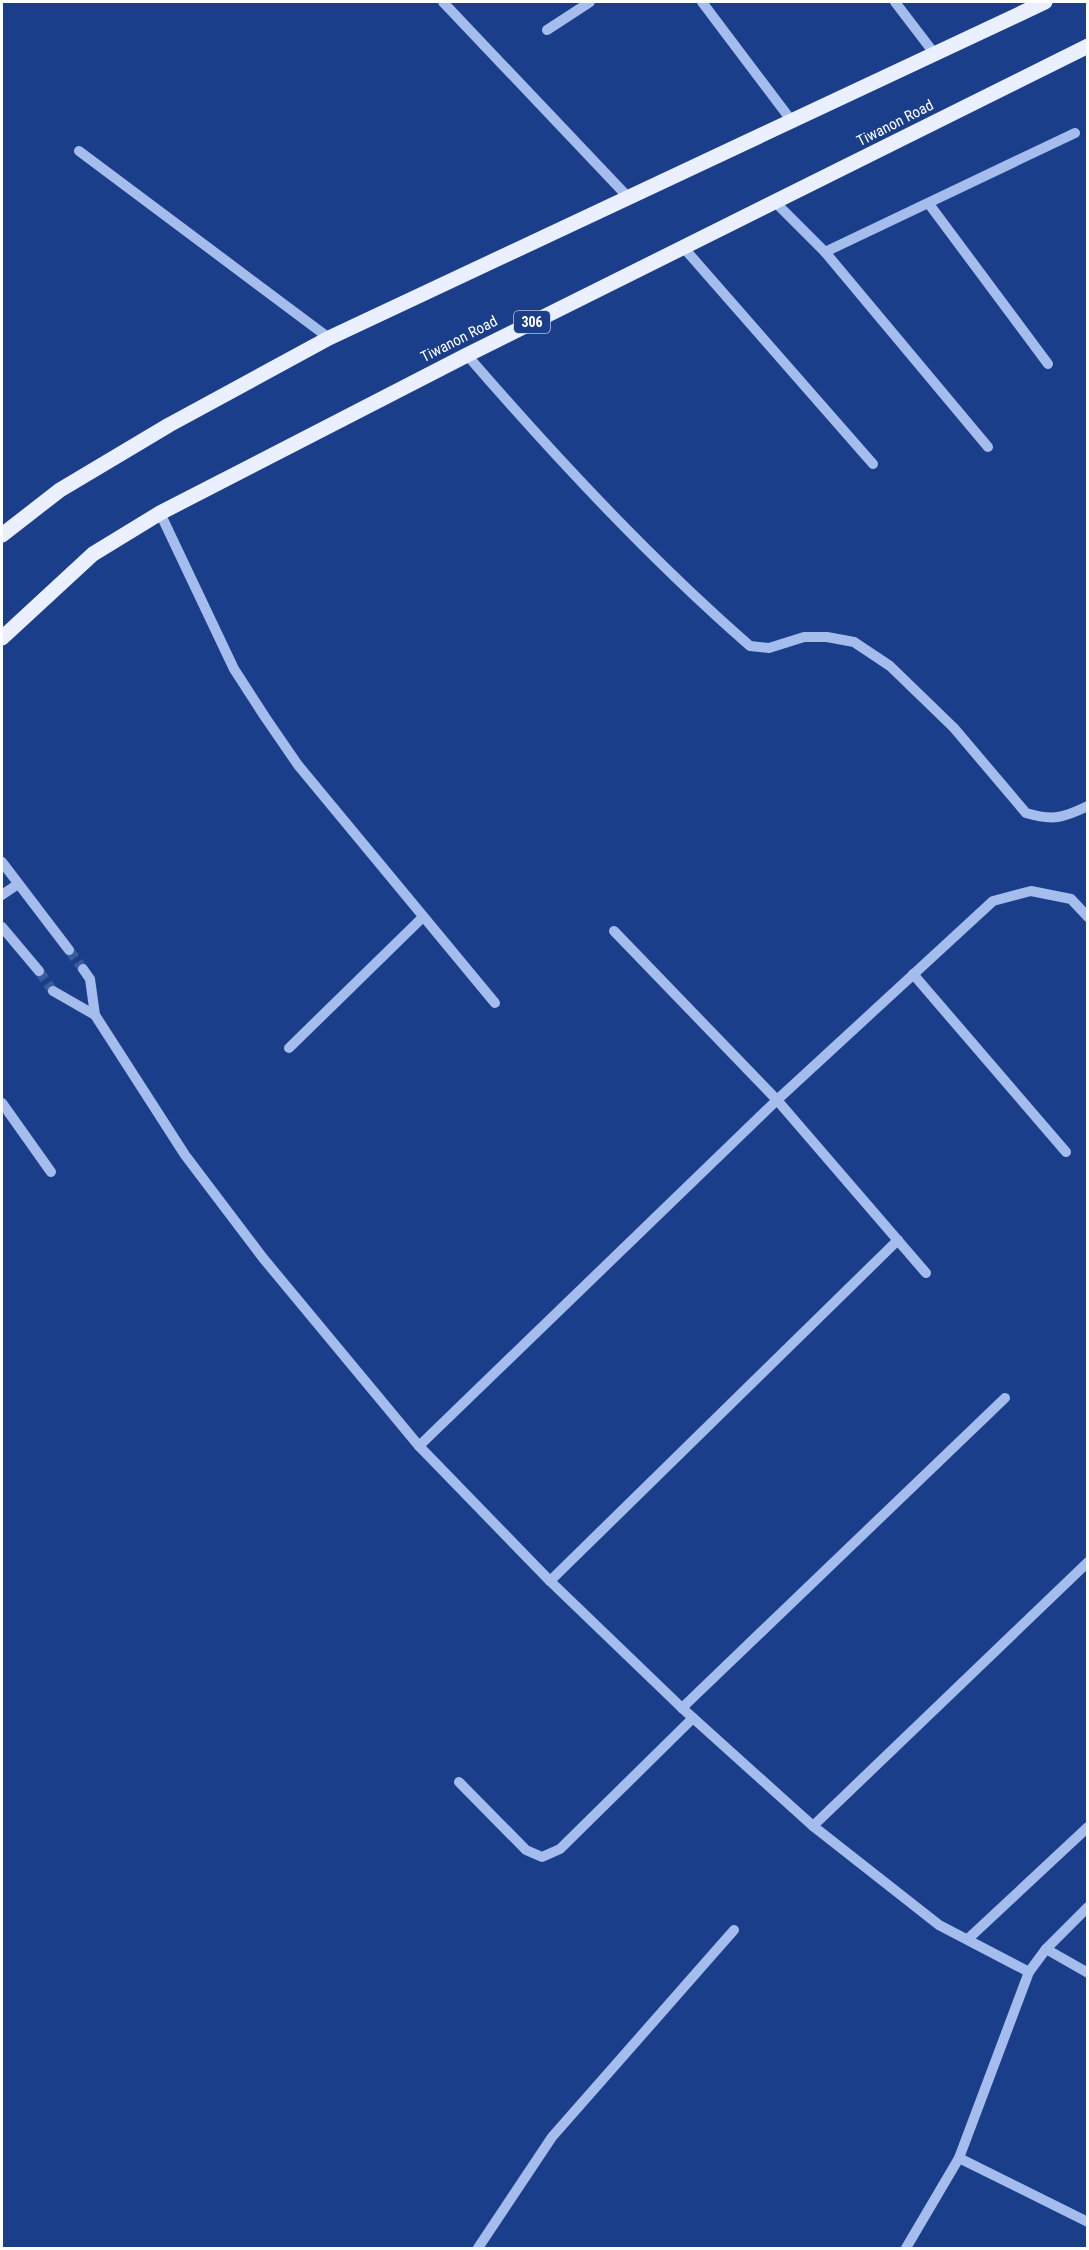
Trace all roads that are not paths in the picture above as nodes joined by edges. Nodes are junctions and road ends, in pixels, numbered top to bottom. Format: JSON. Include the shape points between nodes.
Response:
{"nodes":[{"id":1,"x":443,"y":2,"type":"edge"},
{"id":2,"x":590,"y":2,"type":"edge"},
{"id":3,"x":702,"y":2,"type":"edge"},
{"id":4,"x":895,"y":2,"type":"edge"},
{"id":5,"x":1045,"y":2,"type":"edge"},
{"id":6,"x":547,"y":30,"type":"dead end"},
{"id":7,"x":1088,"y":46,"type":"edge"},
{"id":8,"x":934,"y":53,"type":"junction"},
{"id":9,"x":790,"y":120,"type":"junction"},
{"id":10,"x":1075,"y":132,"type":"dead end"},
{"id":11,"x":79,"y":151,"type":"dead end"},
{"id":12,"x":627,"y":196,"type":"junction"},
{"id":13,"x":776,"y":203,"type":"junction"},
{"id":14,"x":928,"y":204,"type":"junction"},
{"id":15,"x":683,"y":247,"type":"junction"},
{"id":16,"x":825,"y":252,"type":"junction"},
{"id":17,"x":329,"y":338,"type":"junction"},
{"id":18,"x":467,"y":355,"type":"junction"},
{"id":19,"x":1048,"y":364,"type":"dead end"},
{"id":20,"x":988,"y":447,"type":"dead end"},
{"id":21,"x":873,"y":464,"type":"dead end"},
{"id":22,"x":160,"y":513,"type":"junction"},
{"id":23,"x":2,"y":535,"type":"edge"},
{"id":24,"x":2,"y":638,"type":"edge"},
{"id":25,"x":1088,"y":806,"type":"edge"},
{"id":26,"x":2,"y":862,"type":"edge"},
{"id":27,"x":18,"y":884,"type":"junction"},
{"id":28,"x":2,"y":895,"type":"edge"},
{"id":29,"x":423,"y":917,"type":"junction"},
{"id":30,"x":1088,"y":917,"type":"edge"},
{"id":31,"x":2,"y":927,"type":"edge"},
{"id":32,"x":614,"y":931,"type":"dead end"},
{"id":33,"x":69,"y":950,"type":"tunnel mouth"},
{"id":34,"x":83,"y":969,"type":"tunnel mouth"},
{"id":35,"x":39,"y":971,"type":"tunnel mouth"},
{"id":36,"x":913,"y":974,"type":"junction"},
{"id":37,"x":53,"y":991,"type":"tunnel mouth"},
{"id":38,"x":495,"y":1003,"type":"dead end"},
{"id":39,"x":95,"y":1015,"type":"junction"},
{"id":40,"x":289,"y":1048,"type":"dead end"},
{"id":41,"x":777,"y":1100,"type":"junction"},
{"id":42,"x":2,"y":1103,"type":"edge"},
{"id":43,"x":1065,"y":1152,"type":"dead end"},
{"id":44,"x":51,"y":1172,"type":"dead end"},
{"id":45,"x":898,"y":1240,"type":"junction"},
{"id":46,"x":926,"y":1273,"type":"dead end"},
{"id":47,"x":1005,"y":1398,"type":"dead end"},
{"id":48,"x":419,"y":1446,"type":"junction"},
{"id":49,"x":1088,"y":1562,"type":"edge"},
{"id":50,"x":550,"y":1581,"type":"junction"},
{"id":51,"x":682,"y":1708,"type":"junction"},
{"id":52,"x":693,"y":1718,"type":"junction"},
{"id":53,"x":459,"y":1782,"type":"dead end"},
{"id":54,"x":813,"y":1826,"type":"junction"},
{"id":55,"x":1088,"y":1827,"type":"edge"},
{"id":56,"x":1088,"y":1907,"type":"edge"},
{"id":57,"x":734,"y":1930,"type":"dead end"},
{"id":58,"x":969,"y":1938,"type":"junction"},
{"id":59,"x":1046,"y":1949,"type":"junction"},
{"id":60,"x":1029,"y":1972,"type":"junction"},
{"id":61,"x":1088,"y":1973,"type":"edge"},
{"id":62,"x":959,"y":2158,"type":"junction"},
{"id":63,"x":1088,"y":2222,"type":"edge"},
{"id":64,"x":478,"y":2248,"type":"edge"},
{"id":65,"x":906,"y":2248,"type":"edge"}],
"edges":[{"from":1,"to":12,"type":"street"},
{"from":2,"to":6,"type":"street"},
{"from":3,"to":9,"type":"street"},
{"from":4,"to":8,"type":"street"},
{"from":5,"to":8,"type":"main road"},
{"from":7,"to":13,"type":"main road","name":"Tiwanon Road","number":"306"},
{"from":8,"to":9,"type":"main road"},
{"from":9,"to":12,"type":"main road"},
{"from":10,"to":14,"type":"street"},
{"from":11,"to":17,"type":"street"},
{"from":12,"to":17,"type":"main road"},
{"from":13,"to":15,"type":"main road","name":"Tiwanon Road","number":"306"},
{"from":13,"to":16,"type":"street"},
{"from":14,"to":16,"type":"street"},
{"from":14,"to":19,"type":"street"},
{"from":15,"to":18,"type":"main road","name":"Tiwanon Road","number":"306"},
{"from":15,"to":21,"type":"street"},
{"from":16,"to":20,"type":"street"},
{"from":17,"to":23,"type":"main road","via":[[169,424],[60,489]]},
{"from":18,"to":22,"type":"main road","name":"Tiwanon Road","number":"306"},
{"from":18,"to":25,"type":"street","via":[[620,521],[750,646],[769,648],[804,637],[854,642],[890,666],[954,728],[1026,813],[1062,819]]},
{"from":22,"to":24,"type":"main road","name":"Tiwanon Road","number":"306","via":[[93,554]]},
{"from":22,"to":29,"type":"street","via":[[234,669],[252,698],[298,765]]},
{"from":26,"to":27,"type":"street"},
{"from":27,"to":28,"type":"street"},
{"from":27,"to":33,"type":"street"},
{"from":29,"to":38,"type":"street"},
{"from":29,"to":40,"type":"street"},
{"from":30,"to":36,"type":"street","via":[[1071,899],[1031,891],[993,901]]},
{"from":31,"to":35,"type":"street"},
{"from":32,"to":41,"type":"street"},
{"from":34,"to":39,"type":"street","via":[[90,979]]},
{"from":36,"to":41,"type":"street"},
{"from":36,"to":43,"type":"street"},
{"from":37,"to":39,"type":"street"},
{"from":39,"to":48,"type":"street","via":[[186,1155],[263,1258]]},
{"from":41,"to":45,"type":"street"},
{"from":41,"to":48,"type":"street"},
{"from":42,"to":44,"type":"street"},
{"from":45,"to":46,"type":"street"},
{"from":45,"to":50,"type":"street"},
{"from":47,"to":51,"type":"street"},
{"from":48,"to":50,"type":"street"},
{"from":49,"to":54,"type":"street"},
{"from":50,"to":51,"type":"street"},
{"from":51,"to":52,"type":"street"},
{"from":52,"to":53,"type":"street","via":[[560,1849],[542,1857],[526,1850]]},
{"from":52,"to":54,"type":"street"},
{"from":54,"to":58,"type":"street","via":[[939,1925]]},
{"from":55,"to":58,"type":"street"},
{"from":56,"to":59,"type":"street"},
{"from":57,"to":64,"type":"street","via":[[552,2137]]},
{"from":58,"to":60,"type":"street"},
{"from":59,"to":60,"type":"street"},
{"from":59,"to":61,"type":"street"},
{"from":60,"to":62,"type":"street"},
{"from":62,"to":63,"type":"street"},
{"from":62,"to":65,"type":"street"}]}
